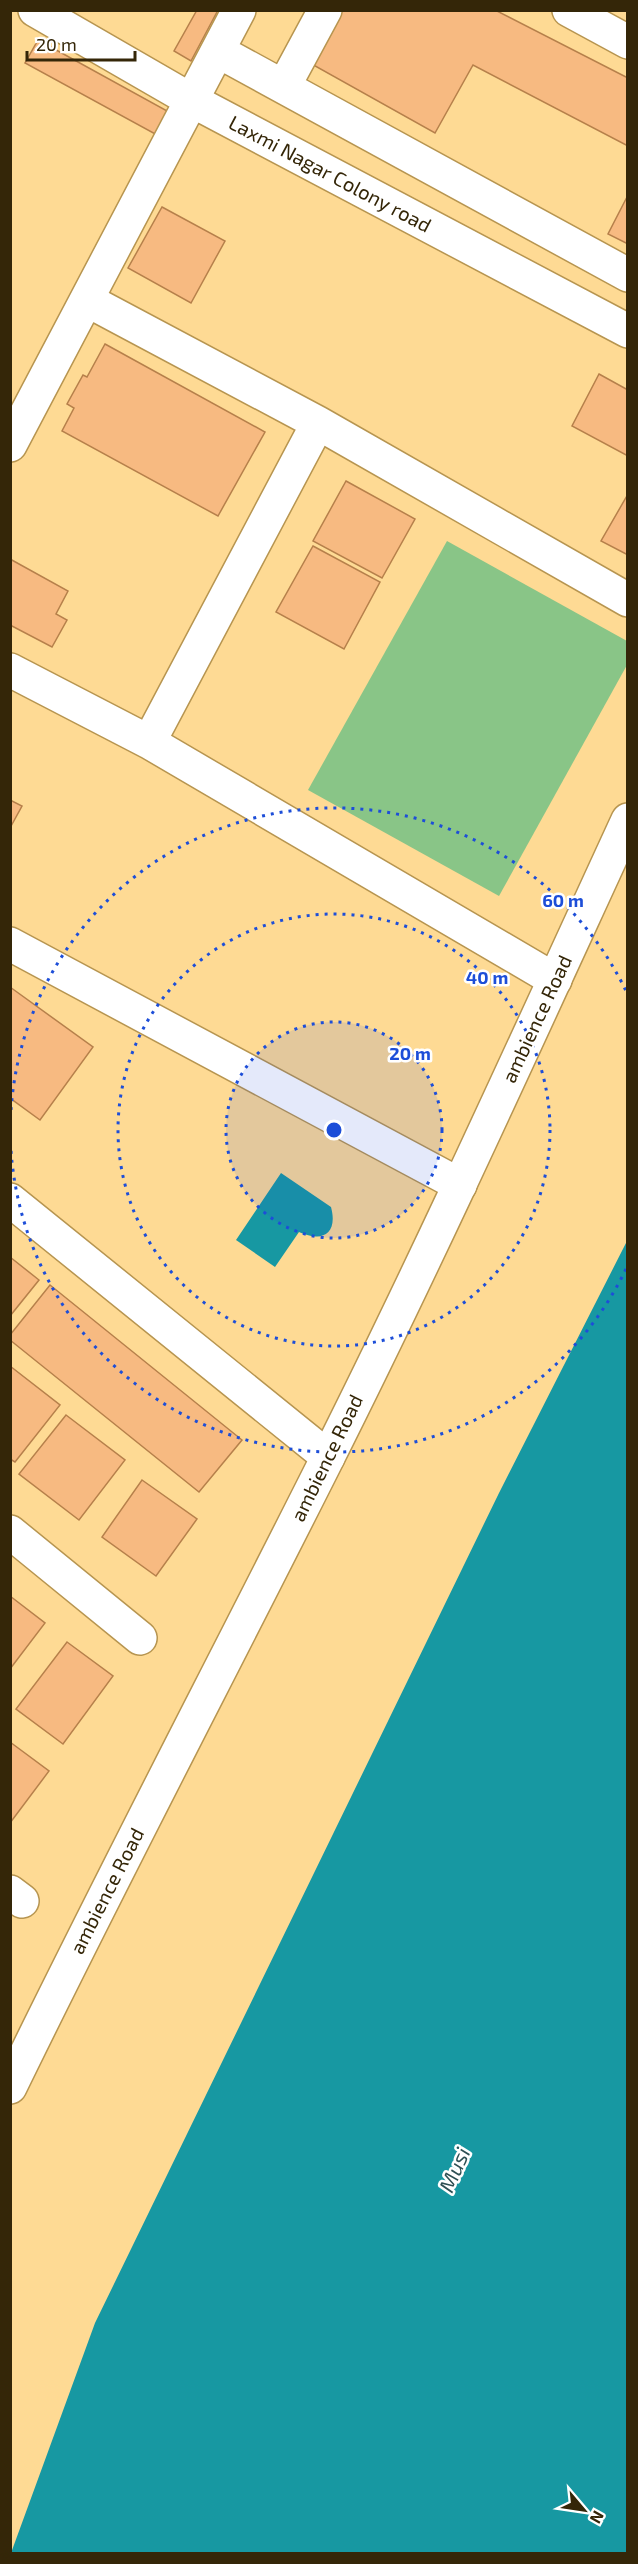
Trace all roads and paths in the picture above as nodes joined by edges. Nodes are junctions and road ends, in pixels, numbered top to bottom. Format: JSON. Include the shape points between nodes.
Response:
{"nodes":[{"id":1,"x":35,"y":10,"type":"edge"},
{"id":2,"x":239,"y":10,"type":"edge"},
{"id":3,"x":325,"y":10,"type":"edge"},
{"id":4,"x":569,"y":10,"type":"edge"},
{"id":5,"x":627,"y":42,"type":"edge"},
{"id":6,"x":218,"y":51,"type":"junction"},
{"id":7,"x":284,"y":86,"type":"junction"},
{"id":8,"x":191,"y":100,"type":"junction"},
{"id":9,"x":627,"y":275,"type":"edge"},
{"id":10,"x":87,"y":300,"type":"junction"},
{"id":11,"x":627,"y":331,"type":"edge"},
{"id":12,"x":318,"y":423,"type":"junction"},
{"id":13,"x":10,"y":445,"type":"edge"},
{"id":14,"x":627,"y":600,"type":"edge"},
{"id":15,"x":10,"y":670,"type":"edge"},
{"id":16,"x":149,"y":742,"type":"junction"},
{"id":17,"x":627,"y":820,"type":"edge"},
{"id":18,"x":10,"y":944,"type":"edge"},
{"id":19,"x":555,"y":980,"type":"junction"},
{"id":20,"x":460,"y":1185,"type":"junction"},
{"id":21,"x":10,"y":1200,"type":"edge"},
{"id":22,"x":328,"y":1457,"type":"junction"},
{"id":23,"x":10,"y":1532,"type":"edge"},
{"id":24,"x":140,"y":1638,"type":"dead end"},
{"id":25,"x":10,"y":2088,"type":"edge"}],
"edges":[{"from":1,"to":8,"type":"street","name":"Laxmi Nagar Colony road"},
{"from":2,"to":6,"type":"street"},
{"from":3,"to":7,"type":"street"},
{"from":4,"to":5,"type":"street"},
{"from":6,"to":7,"type":"street"},
{"from":6,"to":8,"type":"street"},
{"from":7,"to":9,"type":"street"},
{"from":8,"to":10,"type":"street"},
{"from":8,"to":11,"type":"street","name":"Laxmi Nagar Colony road"},
{"from":10,"to":12,"type":"street"},
{"from":10,"to":13,"type":"street"},
{"from":12,"to":14,"type":"street"},
{"from":12,"to":16,"type":"street"},
{"from":15,"to":16,"type":"street"},
{"from":16,"to":19,"type":"street"},
{"from":17,"to":19,"type":"street","name":"ambience Road"},
{"from":18,"to":20,"type":"street"},
{"from":19,"to":20,"type":"street","name":"ambience Road"},
{"from":20,"to":22,"type":"street","name":"ambience Road"},
{"from":21,"to":22,"type":"street"},
{"from":22,"to":25,"type":"street","name":"ambience Road"},
{"from":23,"to":24,"type":"street"}]}
